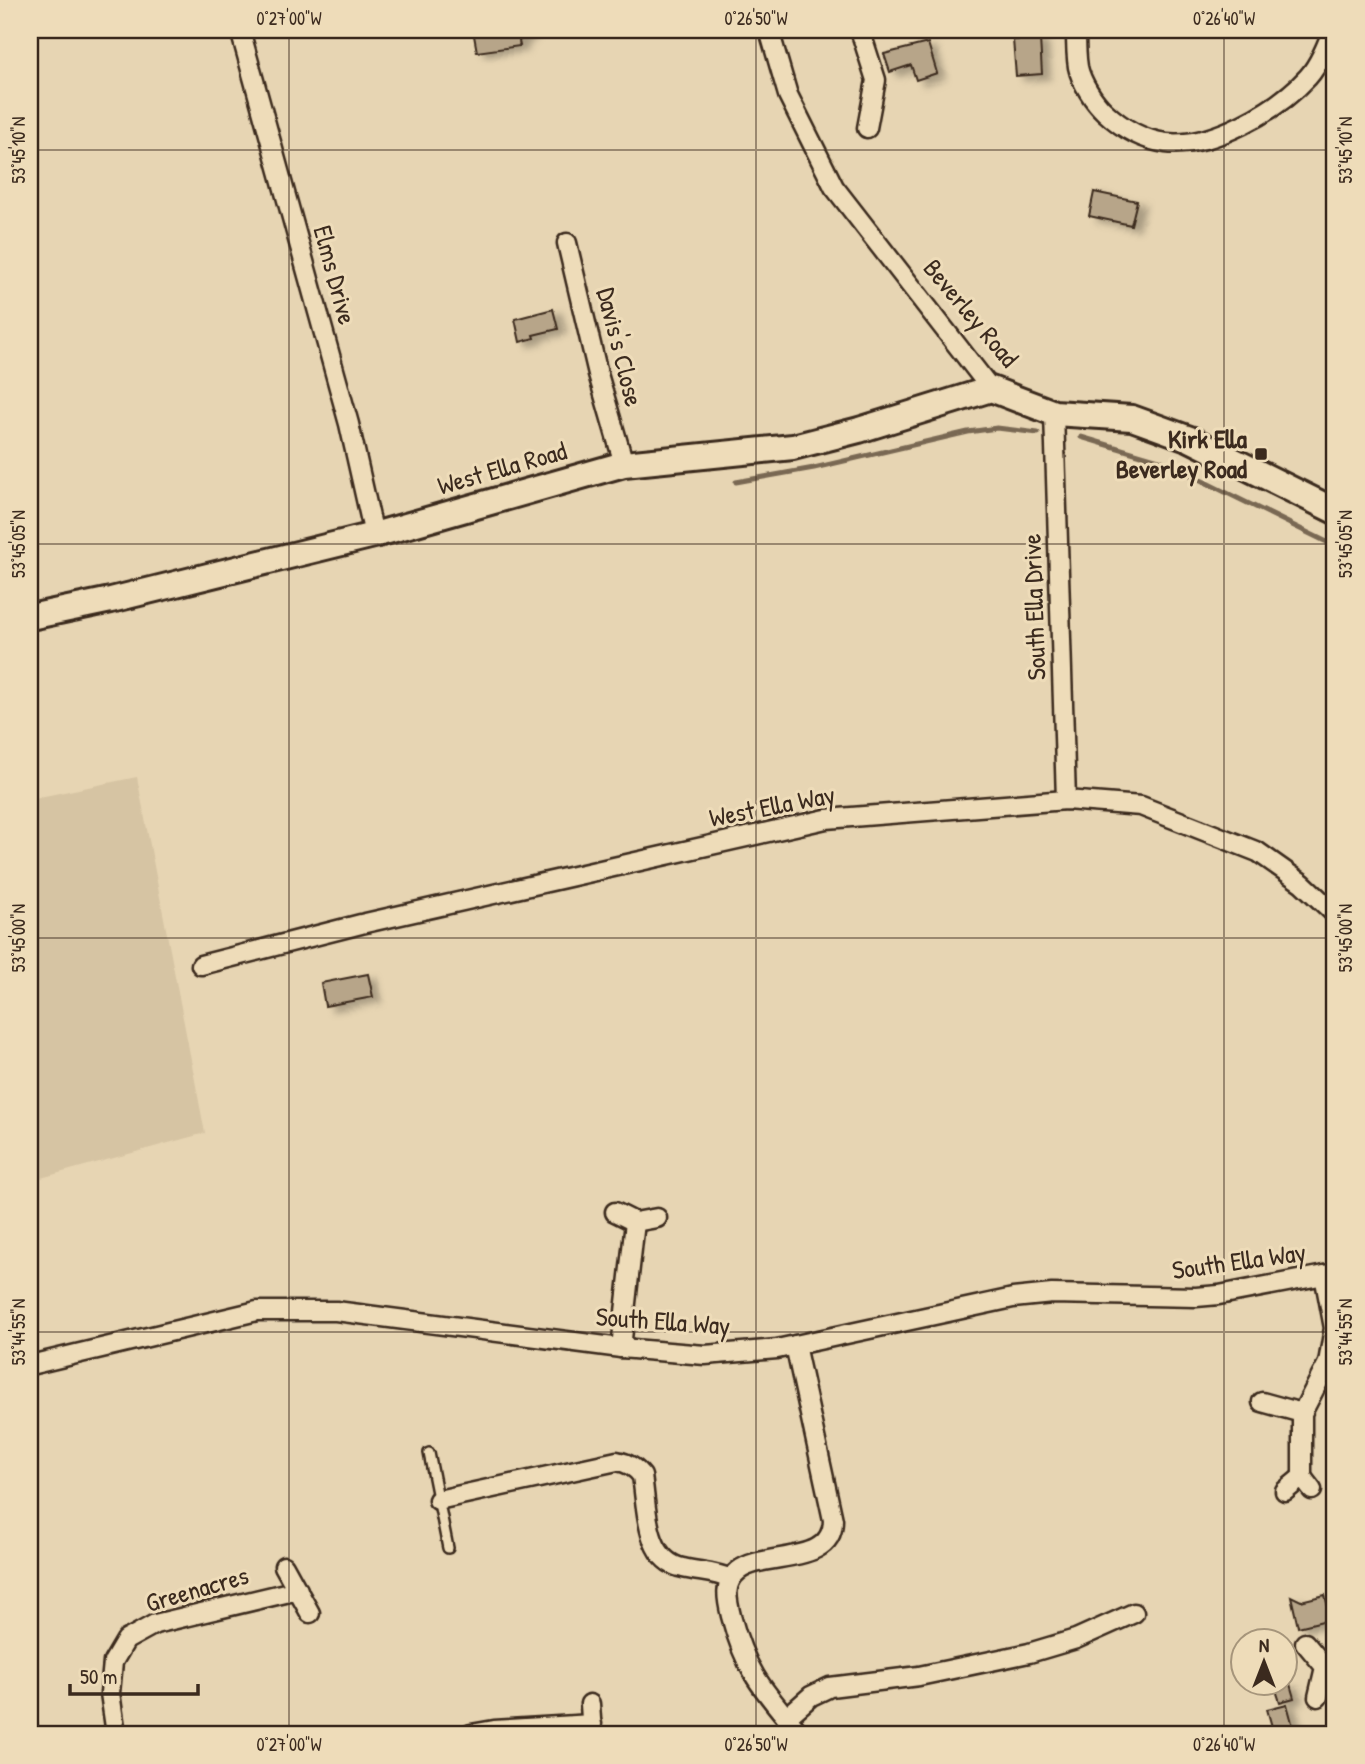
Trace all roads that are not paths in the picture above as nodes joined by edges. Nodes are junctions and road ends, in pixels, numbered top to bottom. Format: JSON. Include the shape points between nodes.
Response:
{"nodes":[{"id":1,"x":240,"y":30,"type":"edge"},
{"id":2,"x":769,"y":30,"type":"edge"},
{"id":3,"x":860,"y":30,"type":"edge"},
{"id":4,"x":1076,"y":30,"type":"edge"},
{"id":5,"x":1332,"y":30,"type":"edge"},
{"id":6,"x":865,"y":116,"type":"dead end"},
{"id":7,"x":567,"y":243,"type":"dead end"},
{"id":8,"x":991,"y":389,"type":"junction"},
{"id":9,"x":1054,"y":413,"type":"junction"},
{"id":10,"x":624,"y":464,"type":"junction"},
{"id":11,"x":1335,"y":512,"type":"edge"},
{"id":12,"x":374,"y":535,"type":"junction"},
{"id":13,"x":30,"y":617,"type":"edge"},
{"id":14,"x":1066,"y":800,"type":"junction"},
{"id":15,"x":1335,"y":914,"type":"edge"},
{"id":16,"x":201,"y":965,"type":"dead end"},
{"id":17,"x":615,"y":1212,"type":"dead end"},
{"id":18,"x":657,"y":1218,"type":"dead end"},
{"id":19,"x":635,"y":1222,"type":"junction"},
{"id":20,"x":1329,"y":1274,"type":"edge"},
{"id":21,"x":795,"y":1345,"type":"junction"},
{"id":22,"x":621,"y":1348,"type":"junction"},
{"id":23,"x":30,"y":1365,"type":"edge"},
{"id":24,"x":1262,"y":1402,"type":"dead end"},
{"id":25,"x":1302,"y":1413,"type":"junction"},
{"id":26,"x":429,"y":1453,"type":"dead end"},
{"id":27,"x":1285,"y":1490,"type":"dead end"},
{"id":28,"x":438,"y":1500,"type":"junction"},
{"id":29,"x":448,"y":1548,"type":"dead end"},
{"id":30,"x":284,"y":1566,"type":"dead end"},
{"id":31,"x":731,"y":1578,"type":"junction"},
{"id":32,"x":298,"y":1590,"type":"junction"},
{"id":33,"x":310,"y":1613,"type":"dead end"},
{"id":34,"x":1134,"y":1613,"type":"dead end"},
{"id":35,"x":1305,"y":1643,"type":"dead end"},
{"id":36,"x":1330,"y":1665,"type":"edge"},
{"id":37,"x":1318,"y":1697,"type":"dead end"},
{"id":38,"x":590,"y":1704,"type":"dead end"},
{"id":39,"x":786,"y":1718,"type":"junction"},
{"id":40,"x":592,"y":1729,"type":"edge"},
{"id":41,"x":116,"y":1734,"type":"edge"},
{"id":42,"x":471,"y":1734,"type":"edge"},
{"id":43,"x":800,"y":1734,"type":"edge"}],
"edges":[{"from":1,"to":12,"type":"street","name":"Elms Drive"},
{"from":2,"to":8,"type":"street","name":"Beverley Road","via":[[788,95],[834,187]]},
{"from":3,"to":6,"type":"street","via":[[876,80]]},
{"from":4,"to":5,"type":"street","via":[[1078,69],[1097,104],[1141,137],[1167,143],[1191,142],[1239,127],[1278,104],[1310,76]]},
{"from":7,"to":10,"type":"street","name":"Davis's Close"},
{"from":8,"to":9,"type":"street","name":"Beverley Road"},
{"from":8,"to":10,"type":"street","name":"West Ella Road","via":[[793,447]]},
{"from":9,"to":11,"type":"street","name":"Beverley Road","via":[[1132,418],[1190,439]]},
{"from":9,"to":14,"type":"street","name":"South Ella Drive"},
{"from":10,"to":12,"type":"street","name":"West Ella Road"},
{"from":12,"to":13,"type":"street","name":"West Ella Road"},
{"from":14,"to":15,"type":"street","name":"West Ella Way","via":[[1141,806],[1258,852]]},
{"from":14,"to":16,"type":"street","name":"West Ella Way","via":[[826,819],[361,924]]},
{"from":17,"to":19,"type":"street"},
{"from":18,"to":19,"type":"street"},
{"from":19,"to":22,"type":"street"},
{"from":20,"to":21,"type":"street","name":"South Ella Way","via":[[1196,1297],[1052,1294],[1013,1298]]},
{"from":20,"to":25,"type":"street","via":[[1334,1328],[1328,1363]]},
{"from":21,"to":22,"type":"street","name":"South Ella Way","via":[[705,1355]]},
{"from":21,"to":31,"type":"street","via":[[833,1520],[831,1533],[818,1548],[747,1566]]},
{"from":22,"to":23,"type":"street","name":"South Ella Way","via":[[390,1317],[300,1310],[240,1314]]},
{"from":24,"to":25,"type":"street"},
{"from":25,"to":27,"type":"street","via":[[1307,1483]]},
{"from":26,"to":28,"type":"lane"},
{"from":28,"to":29,"type":"lane"},
{"from":28,"to":31,"type":"street","via":[[624,1462],[642,1476],[654,1546],[661,1556],[682,1568]]},
{"from":30,"to":32,"type":"street","name":"Greenacres"},
{"from":31,"to":39,"type":"street","via":[[727,1595],[743,1657]]},
{"from":32,"to":33,"type":"street","name":"Greenacres"},
{"from":32,"to":41,"type":"street","name":"Greenacres","via":[[155,1624],[126,1640],[113,1662],[110,1693]]},
{"from":34,"to":39,"type":"street","via":[[1076,1639],[1029,1653],[919,1676],[830,1687],[811,1696]]},
{"from":35,"to":36,"type":"street"},
{"from":36,"to":37,"type":"street"},
{"from":38,"to":40,"type":"street"},
{"from":39,"to":43,"type":"street"},
{"from":40,"to":42,"type":"street"}]}
